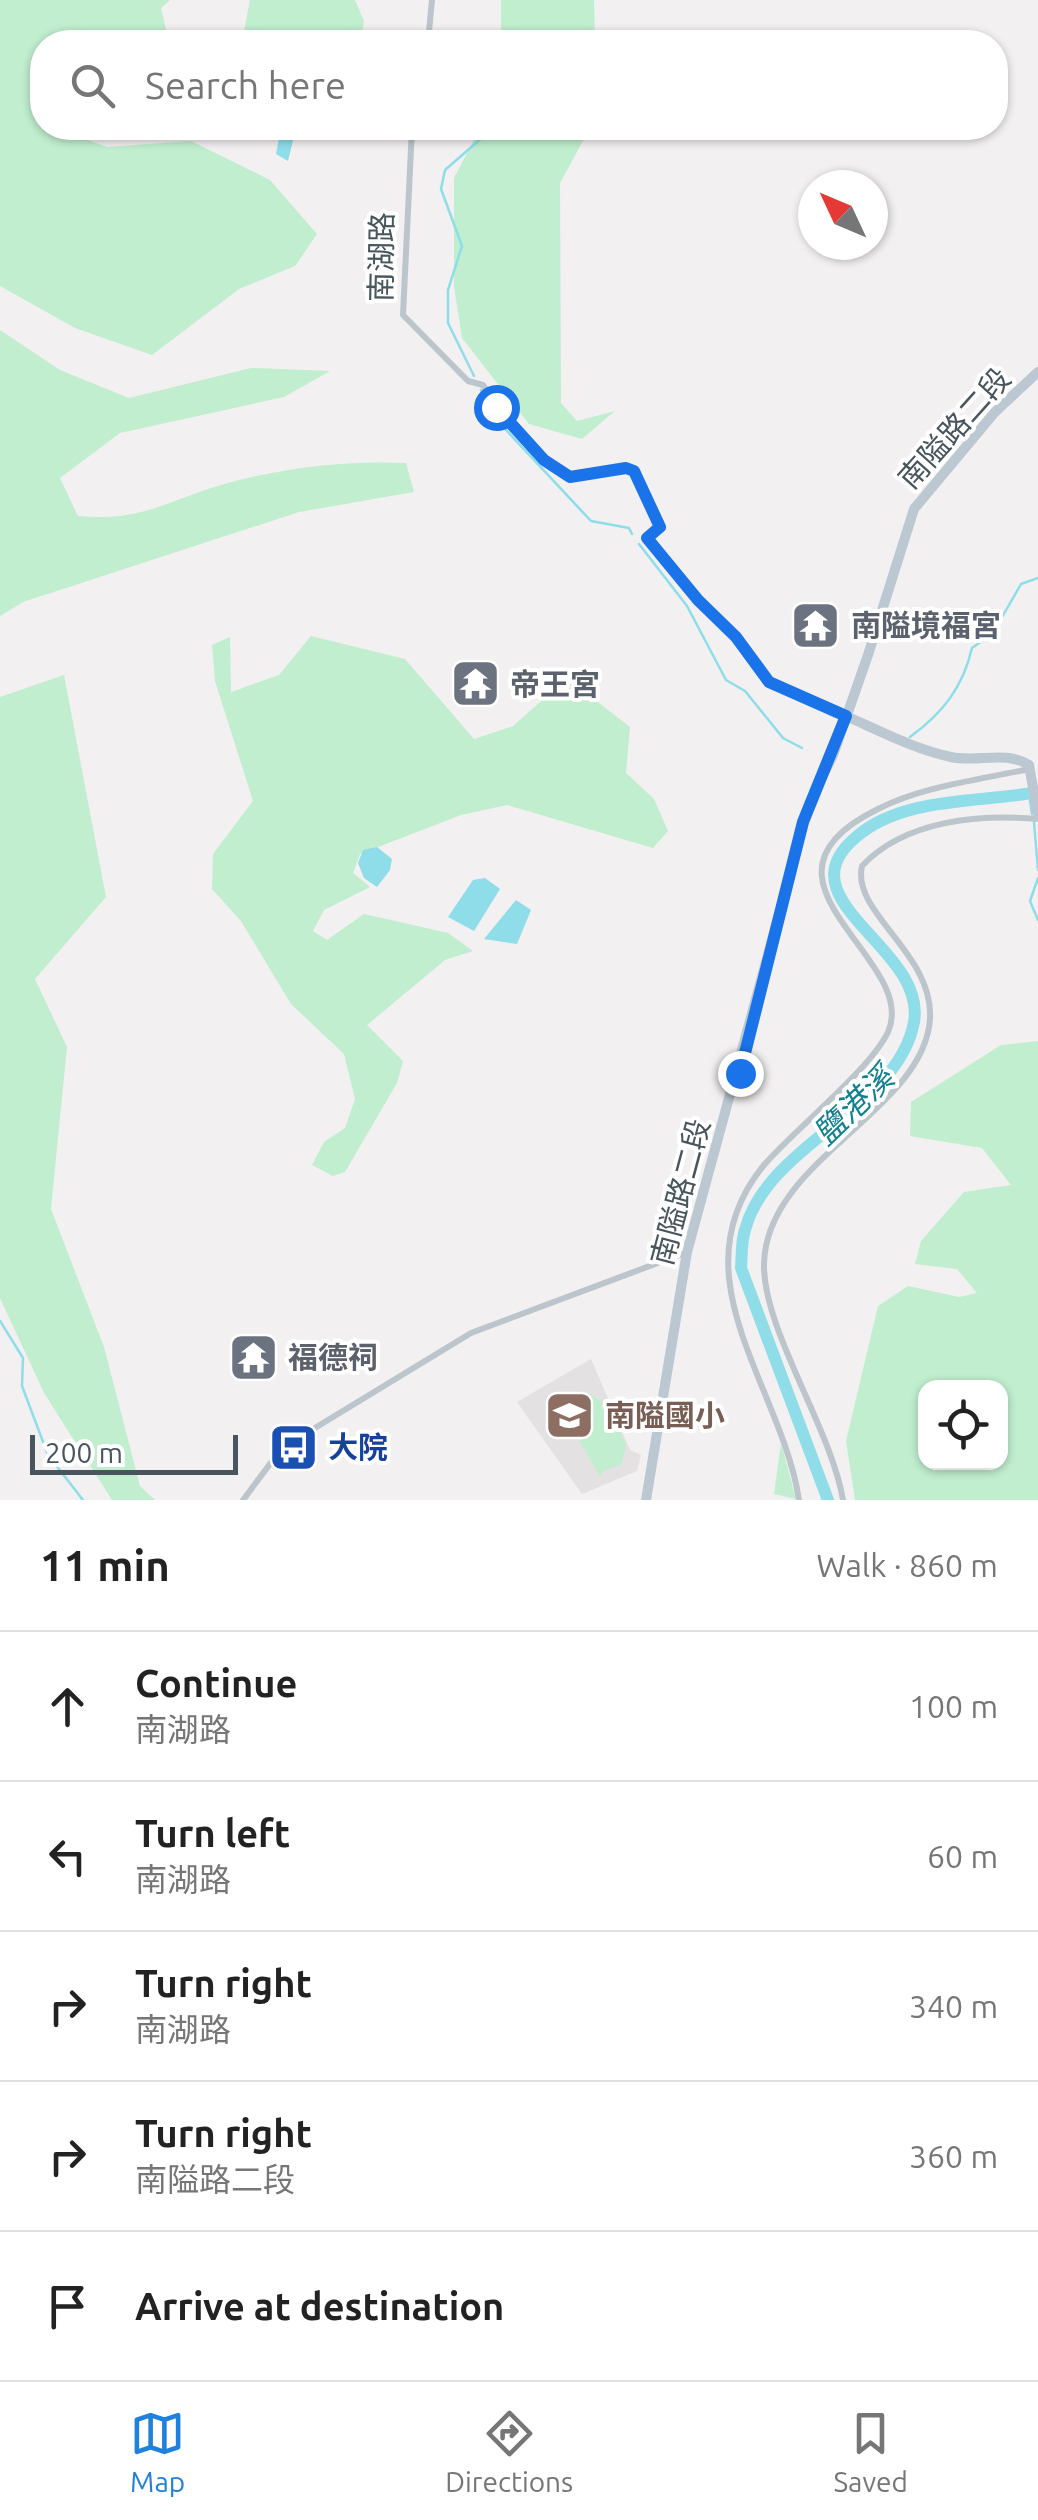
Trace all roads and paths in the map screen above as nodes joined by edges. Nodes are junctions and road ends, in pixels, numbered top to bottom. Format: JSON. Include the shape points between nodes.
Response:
{"nodes":[{"id":1,"x":432,"y":0,"type":"edge"},
{"id":2,"x":429,"y":30,"type":"edge"},
{"id":3,"x":411,"y":140,"type":"edge"},
{"id":4,"x":1038,"y":372,"type":"edge"},
{"id":5,"x":846,"y":716,"type":"junction"},
{"id":6,"x":1030,"y":768,"type":"junction"},
{"id":7,"x":1038,"y":818,"type":"edge"},
{"id":8,"x":687,"y":1252,"type":"junction"},
{"id":9,"x":242,"y":1500,"type":"edge"},
{"id":10,"x":646,"y":1500,"type":"edge"},
{"id":11,"x":800,"y":1500,"type":"edge"},
{"id":12,"x":844,"y":1500,"type":"edge"}],
"edges":[{"from":1,"to":2,"type":"street"},
{"from":3,"to":5,"type":"street","name":"南湖路","via":[[404,315],[468,380],[483,385],[555,469],[579,477],[634,471],[660,527],[647,538],[761,674],[782,691]]},
{"from":4,"to":5,"type":"street","name":"南隘路二段","via":[[995,412],[914,510]]},
{"from":5,"to":6,"type":"street","name":"南湖路","via":[[924,750],[970,761],[1013,756]]},
{"from":5,"to":8,"type":"street","name":"南隘路二段","via":[[803,822]]},
{"from":6,"to":7,"type":"street"},
{"from":6,"to":11,"type":"street","via":[[903,798],[850,825],[828,854],[824,891],[885,983],[892,1001],[888,1032],[763,1166],[728,1236],[726,1271]]},
{"from":7,"to":12,"type":"street","via":[[990,815],[906,834],[862,866],[864,895],[914,958],[928,989],[930,1022],[916,1058],[888,1096],[790,1194],[768,1236],[764,1267]]},
{"from":8,"to":9,"type":"street","via":[[490,1324],[282,1448]]},
{"from":8,"to":10,"type":"street","name":"南隘路二段"}]}
